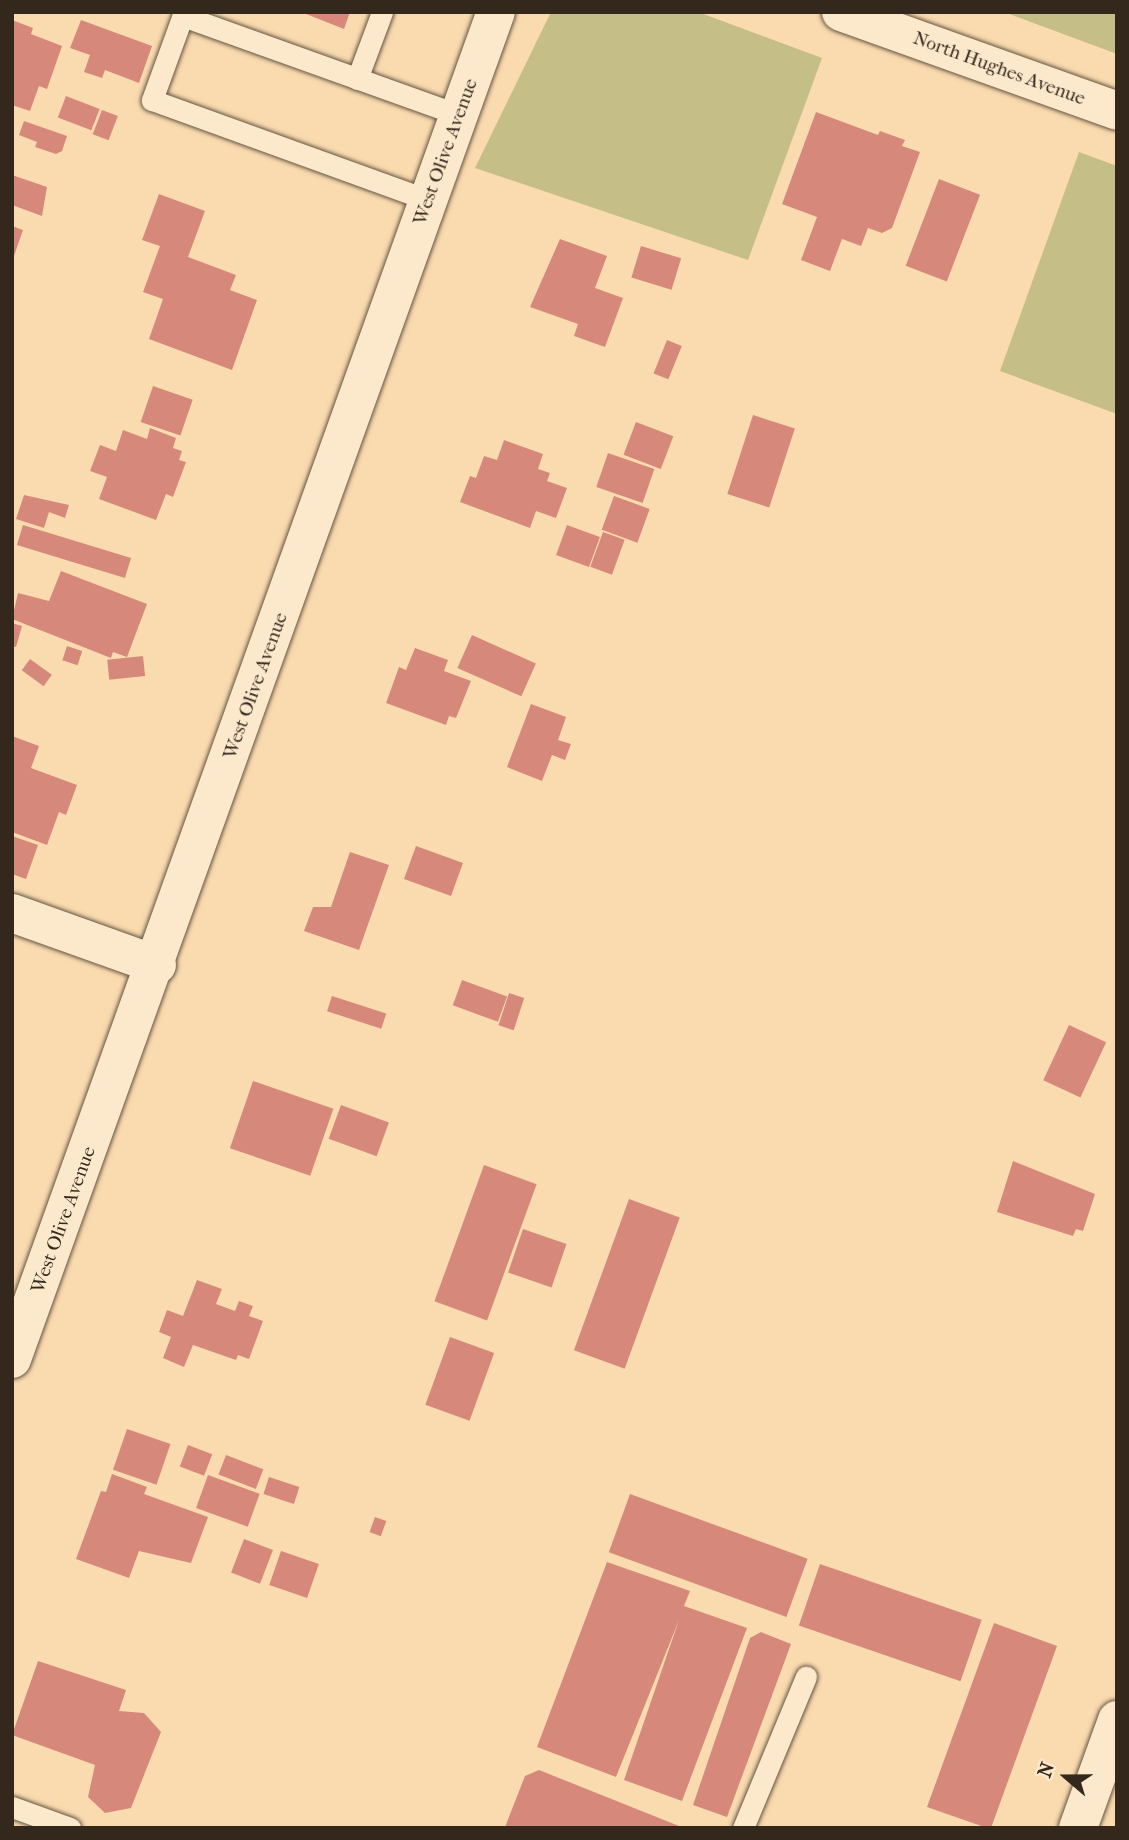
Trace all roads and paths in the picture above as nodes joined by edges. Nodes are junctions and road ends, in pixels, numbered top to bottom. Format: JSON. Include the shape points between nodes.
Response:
{"nodes":[{"id":1,"x":382,"y":12,"type":"edge"},
{"id":2,"x":496,"y":12,"type":"edge"},
{"id":3,"x":841,"y":12,"type":"edge"},
{"id":4,"x":184,"y":14,"type":"edge"},
{"id":5,"x":358,"y":79,"type":"junction"},
{"id":6,"x":1117,"y":111,"type":"edge"},
{"id":7,"x":459,"y":115,"type":"junction"},
{"id":8,"x":429,"y":200,"type":"junction"},
{"id":9,"x":12,"y":912,"type":"edge"},
{"id":10,"x":157,"y":965,"type":"junction"},
{"id":11,"x":12,"y":1359,"type":"edge"},
{"id":12,"x":806,"y":1677,"type":"dead end"},
{"id":13,"x":1117,"y":1720,"type":"edge"},
{"id":14,"x":12,"y":1807,"type":"edge"},
{"id":15,"x":70,"y":1828,"type":"edge"},
{"id":16,"x":743,"y":1828,"type":"edge"},
{"id":17,"x":1078,"y":1828,"type":"edge"}],
"edges":[{"from":1,"to":5,"type":"lane"},
{"from":2,"to":7,"type":"main road","name":"West Olive Avenue"},
{"from":3,"to":6,"type":"main road","name":"North Hughes Avenue"},
{"from":4,"to":5,"type":"lane"},
{"from":4,"to":8,"type":"lane","via":[[152,100]]},
{"from":5,"to":7,"type":"lane"},
{"from":7,"to":8,"type":"main road","name":"West Olive Avenue"},
{"from":8,"to":10,"type":"main road","name":"West Olive Avenue"},
{"from":9,"to":10,"type":"main road"},
{"from":10,"to":11,"type":"main road","name":"West Olive Avenue"},
{"from":12,"to":16,"type":"lane"},
{"from":13,"to":17,"type":"main road"},
{"from":14,"to":15,"type":"lane"}]}
